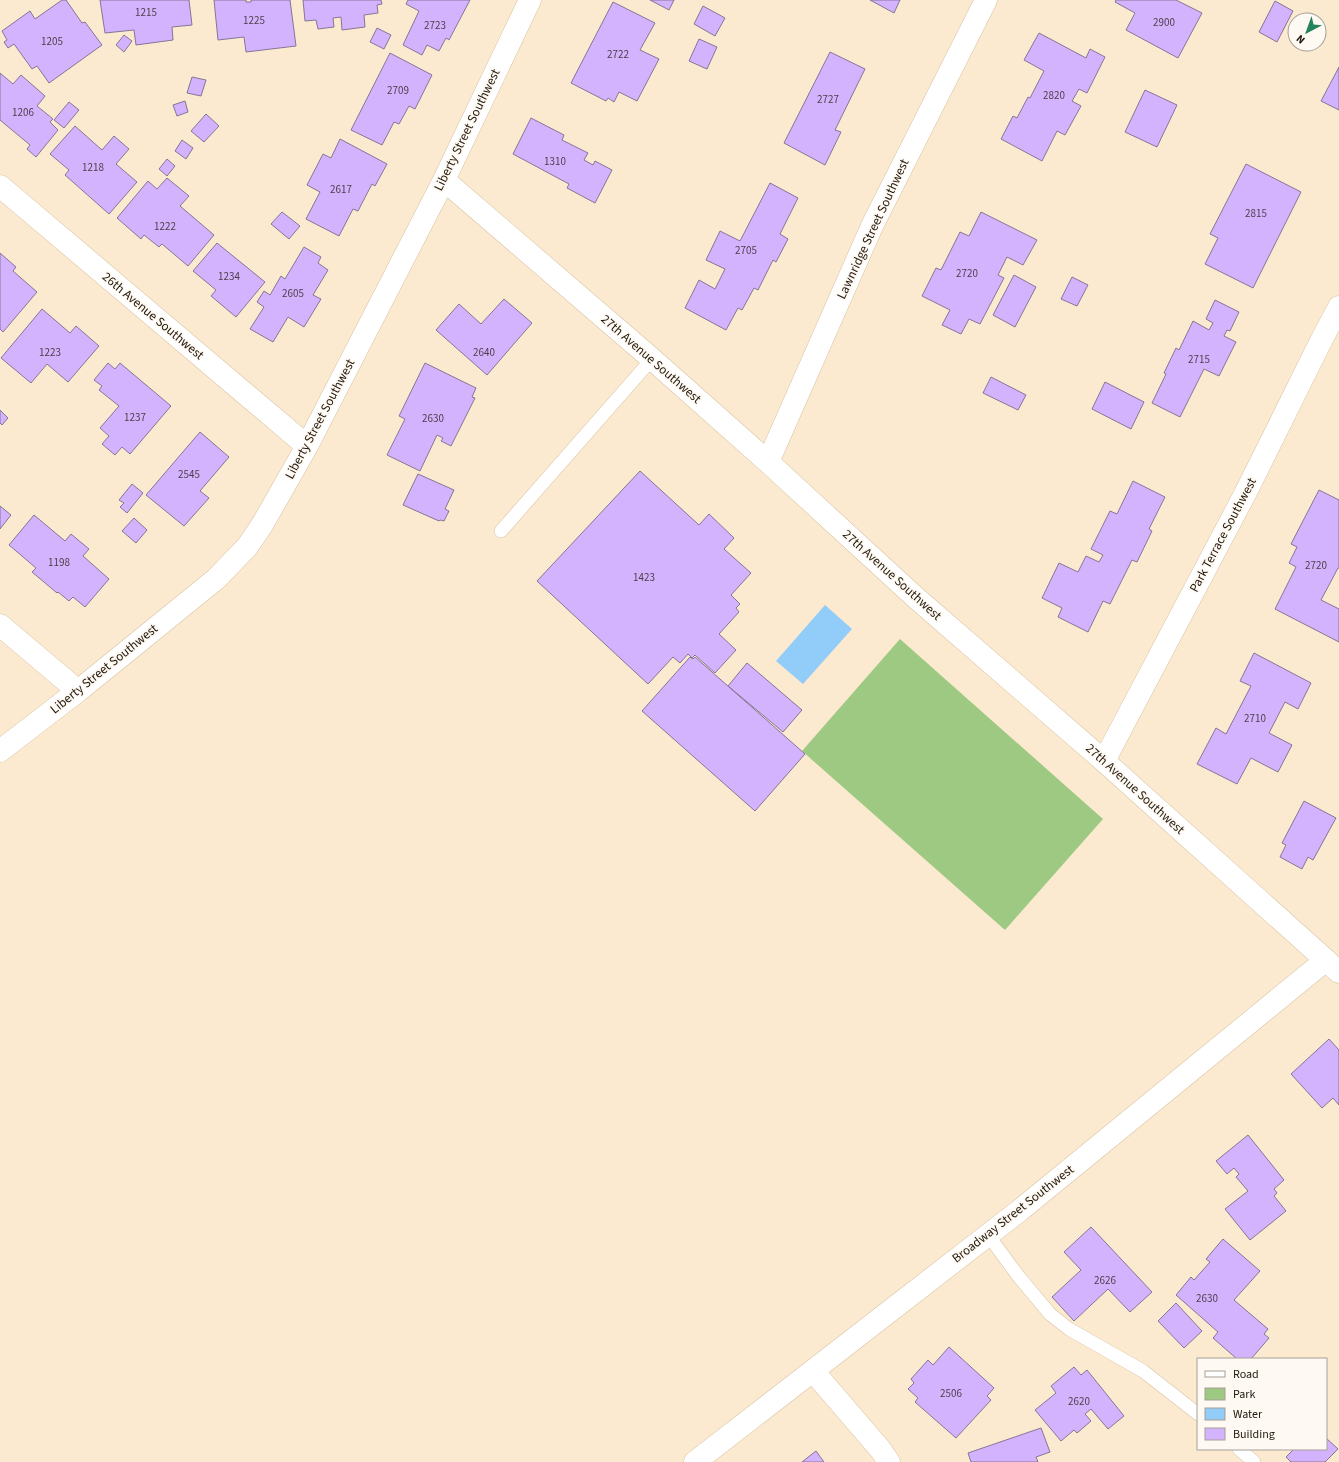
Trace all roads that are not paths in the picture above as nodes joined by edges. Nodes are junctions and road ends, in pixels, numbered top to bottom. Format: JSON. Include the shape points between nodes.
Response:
{"nodes":[{"id":1,"x":530,"y":0,"type":"edge"},
{"id":2,"x":986,"y":0,"type":"edge"},
{"id":3,"x":444,"y":180,"type":"junction"},
{"id":4,"x":0,"y":186,"type":"edge"},
{"id":5,"x":1339,"y":307,"type":"edge"},
{"id":6,"x":652,"y":359,"type":"junction"},
{"id":7,"x":307,"y":446,"type":"junction"},
{"id":8,"x":768,"y":462,"type":"junction"},
{"id":9,"x":502,"y":531,"type":"dead end"},
{"id":10,"x":0,"y":625,"type":"edge"},
{"id":11,"x":78,"y":691,"type":"junction"},
{"id":12,"x":0,"y":751,"type":"edge"},
{"id":13,"x":1104,"y":761,"type":"junction"},
{"id":14,"x":1332,"y":966,"type":"edge"},
{"id":15,"x":988,"y":1235,"type":"junction"},
{"id":16,"x":813,"y":1370,"type":"junction"},
{"id":17,"x":1197,"y":1413,"type":"edge"},
{"id":18,"x":1240,"y":1450,"type":"edge"},
{"id":19,"x":695,"y":1462,"type":"edge"},
{"id":20,"x":889,"y":1462,"type":"edge"},
{"id":21,"x":1254,"y":1462,"type":"edge"}],
"edges":[{"from":1,"to":3,"type":"street","name":"Liberty Street Southwest"},
{"from":2,"to":8,"type":"street","name":"Lawnridge Street Southwest","via":[[872,226]]},
{"from":3,"to":6,"type":"street","name":"27th Avenue Southwest"},
{"from":3,"to":7,"type":"street","name":"Liberty Street Southwest"},
{"from":4,"to":7,"type":"street","name":"26th Avenue Southwest"},
{"from":5,"to":13,"type":"street","name":"Park Terrace Southwest","via":[[1246,492]]},
{"from":6,"to":8,"type":"street","name":"27th Avenue Southwest"},
{"from":6,"to":9,"type":"lane"},
{"from":7,"to":11,"type":"street","name":"Liberty Street Southwest","via":[[262,525],[231,565]]},
{"from":8,"to":13,"type":"street","name":"27th Avenue Southwest","via":[[915,597]]},
{"from":10,"to":11,"type":"street"},
{"from":11,"to":12,"type":"street","name":"Liberty Street Southwest"},
{"from":13,"to":14,"type":"street","name":"27th Avenue Southwest"},
{"from":14,"to":15,"type":"street","name":"Broadway Street Southwest"},
{"from":15,"to":16,"type":"street","name":"Broadway Street Southwest"},
{"from":15,"to":17,"type":"lane","via":[[1019,1278],[1050,1314],[1069,1329],[1143,1371]]},
{"from":16,"to":19,"type":"street","name":"Broadway Street Southwest"},
{"from":16,"to":20,"type":"street"},
{"from":18,"to":21,"type":"lane"}]}
